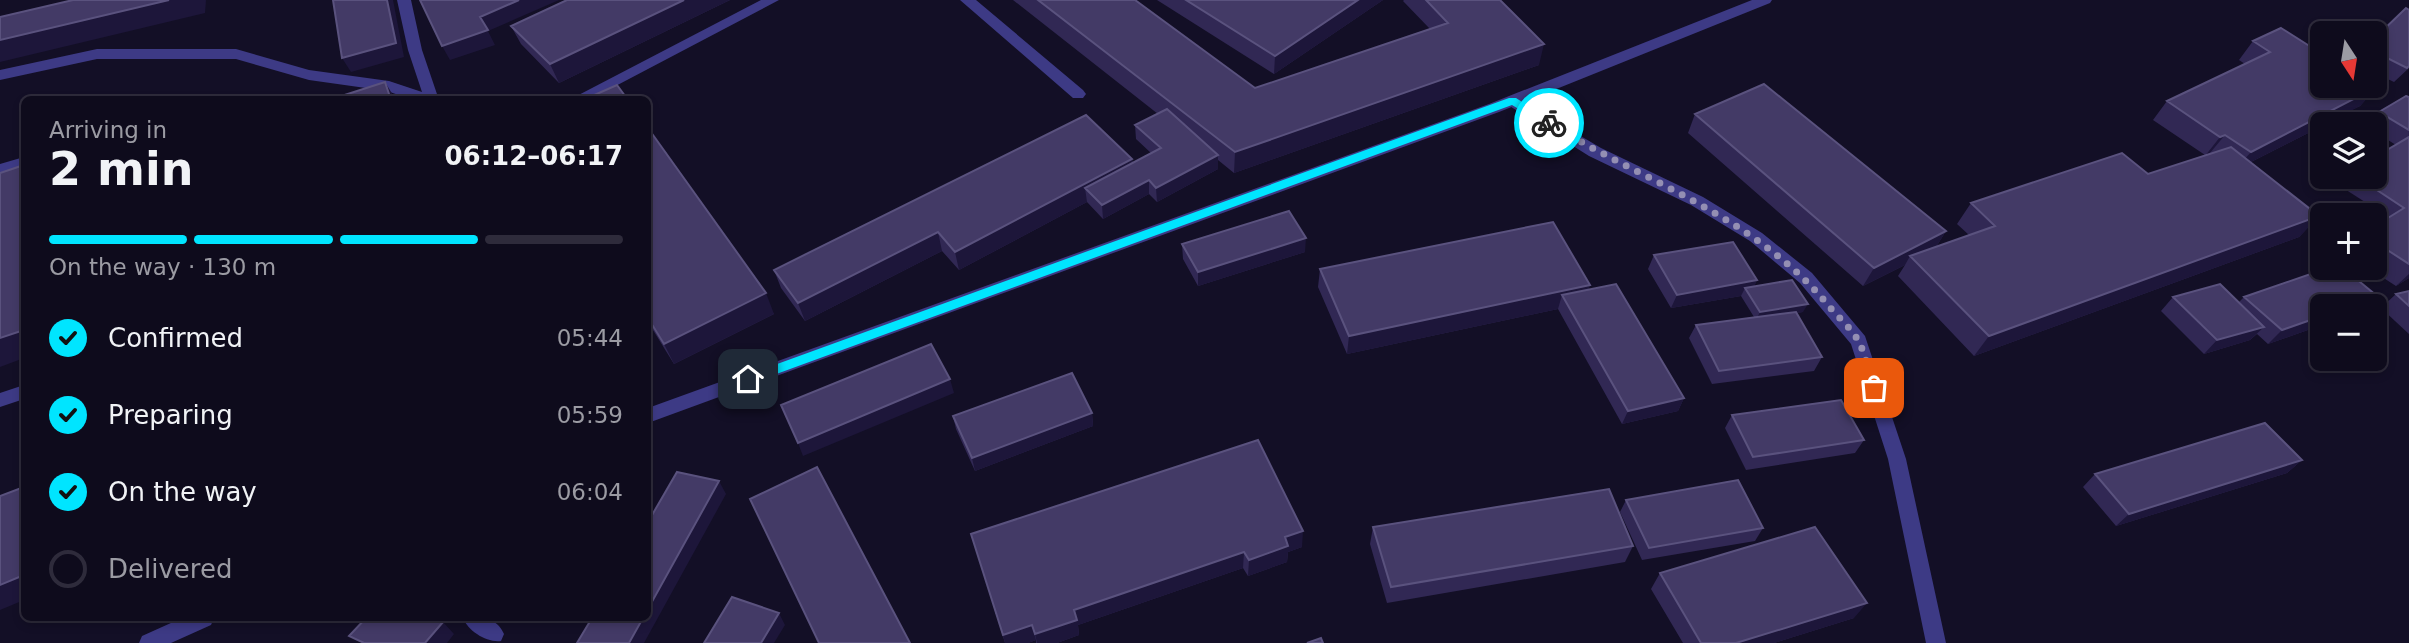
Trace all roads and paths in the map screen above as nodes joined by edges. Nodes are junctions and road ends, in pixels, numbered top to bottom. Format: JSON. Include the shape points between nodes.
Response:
{"nodes":[{"id":1,"x":404,"y":0,"type":"edge"},
{"id":2,"x":772,"y":0,"type":"edge"},
{"id":3,"x":967,"y":0,"type":"edge"},
{"id":4,"x":1765,"y":0,"type":"edge"},
{"id":5,"x":0,"y":75,"type":"edge"},
{"id":6,"x":1078,"y":94,"type":"dead end"},
{"id":7,"x":419,"y":96,"type":"edge"},
{"id":8,"x":430,"y":96,"type":"edge"},
{"id":9,"x":584,"y":96,"type":"edge"},
{"id":10,"x":1513,"y":101,"type":"junction"},
{"id":11,"x":21,"y":164,"type":"edge"},
{"id":12,"x":0,"y":170,"type":"edge"},
{"id":13,"x":21,"y":393,"type":"edge"},
{"id":14,"x":0,"y":400,"type":"edge"},
{"id":15,"x":651,"y":415,"type":"edge"},
{"id":16,"x":197,"y":621,"type":"edge"},
{"id":17,"x":477,"y":621,"type":"edge"},
{"id":18,"x":494,"y":634,"type":"dead end"},
{"id":19,"x":149,"y":643,"type":"edge"},
{"id":20,"x":1936,"y":643,"type":"edge"}],
"edges":[{"from":1,"to":8,"type":"street"},
{"from":2,"to":9,"type":"street"},
{"from":3,"to":6,"type":"street"},
{"from":4,"to":10,"type":"street"},
{"from":5,"to":7,"type":"street","via":[[97,54],[236,54],[309,75],[389,86]]},
{"from":10,"to":15,"type":"street"},
{"from":10,"to":20,"type":"street","via":[[1595,152],[1697,201],[1755,237],[1805,278],[1859,341],[1897,458]]},
{"from":11,"to":12,"type":"street"},
{"from":13,"to":14,"type":"street"},
{"from":16,"to":19,"type":"street"},
{"from":17,"to":18,"type":"street"}]}
